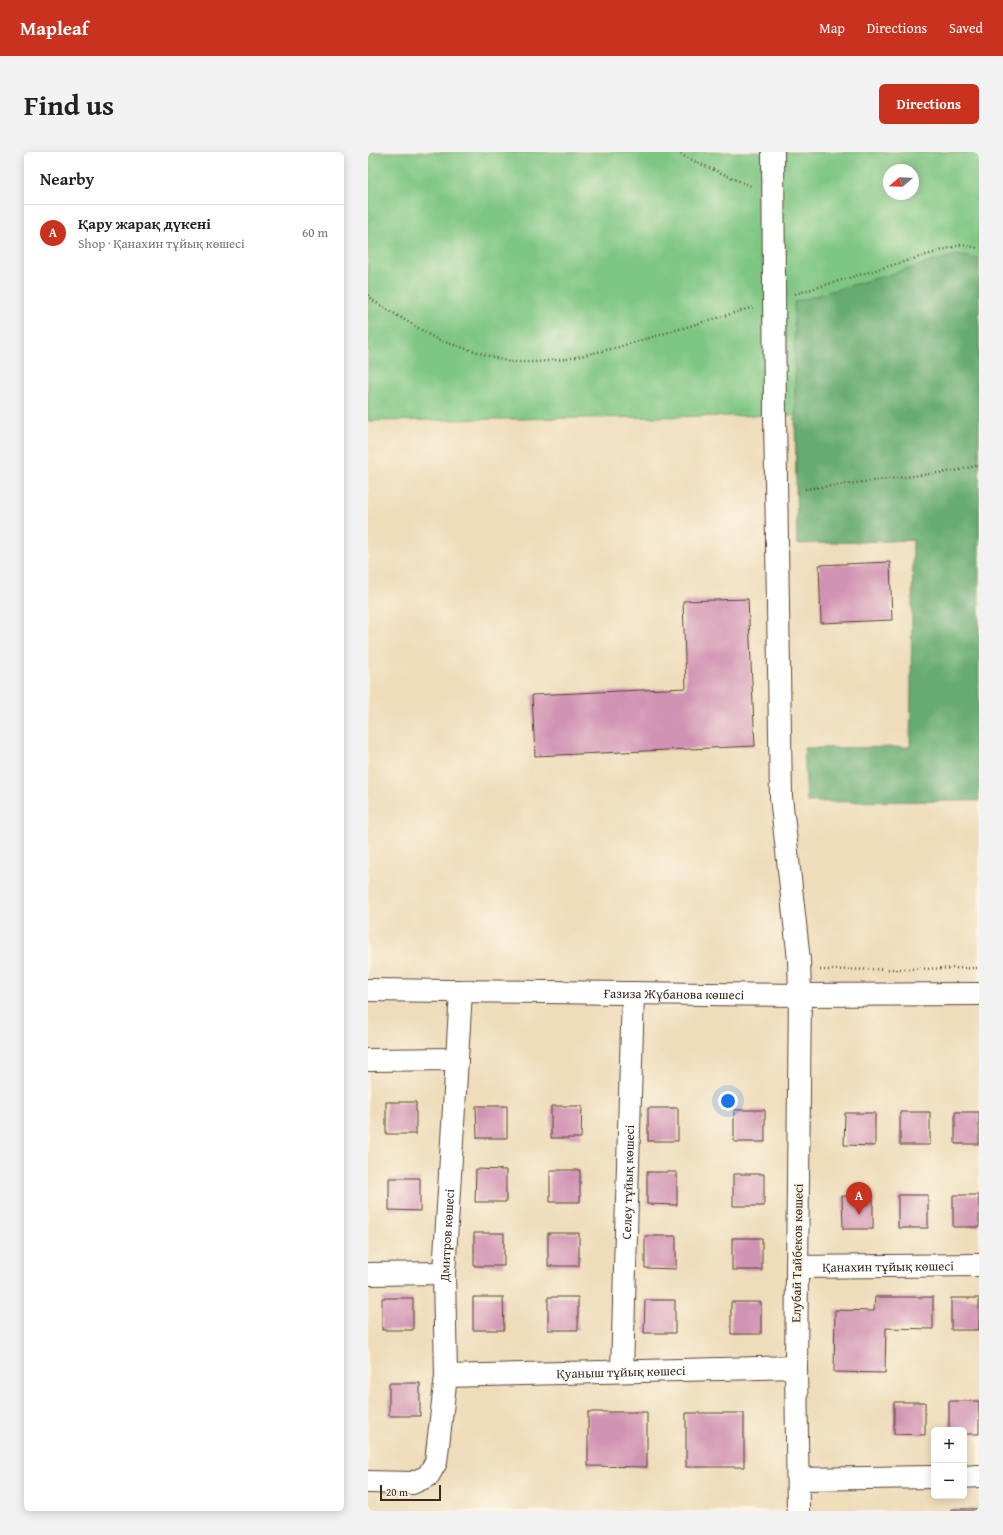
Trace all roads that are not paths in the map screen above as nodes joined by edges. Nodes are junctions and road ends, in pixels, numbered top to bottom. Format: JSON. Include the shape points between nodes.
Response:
{"nodes":[{"id":1,"x":773,"y":152,"type":"edge"},
{"id":2,"x":368,"y":990,"type":"edge"},
{"id":3,"x":461,"y":992,"type":"junction"},
{"id":4,"x":633,"y":993,"type":"junction"},
{"id":5,"x":979,"y":994,"type":"edge"},
{"id":6,"x":800,"y":996,"type":"junction"},
{"id":7,"x":457,"y":1059,"type":"junction"},
{"id":8,"x":368,"y":1060,"type":"edge"},
{"id":9,"x":979,"y":1265,"type":"edge"},
{"id":10,"x":797,"y":1267,"type":"junction"},
{"id":11,"x":444,"y":1273,"type":"junction"},
{"id":12,"x":368,"y":1274,"type":"edge"},
{"id":13,"x":796,"y":1367,"type":"junction"},
{"id":14,"x":622,"y":1371,"type":"junction"},
{"id":15,"x":446,"y":1376,"type":"junction"},
{"id":16,"x":979,"y":1476,"type":"edge"},
{"id":17,"x":931,"y":1477,"type":"edge"},
{"id":18,"x":967,"y":1477,"type":"edge"},
{"id":19,"x":798,"y":1479,"type":"junction"},
{"id":20,"x":368,"y":1482,"type":"edge"},
{"id":21,"x":798,"y":1511,"type":"edge"}],
"edges":[{"from":1,"to":6,"type":"street","name":"Елубай Тайбеков көшесі","via":[[782,797]]},
{"from":2,"to":3,"type":"street","name":"Ғазиза Жұбанова көшесі"},
{"from":3,"to":4,"type":"street","name":"Ғазиза Жұбанова көшесі"},
{"from":3,"to":7,"type":"street","name":"Дмитров көшесі"},
{"from":4,"to":6,"type":"street","name":"Ғазиза Жұбанова көшесі"},
{"from":4,"to":14,"type":"street","name":"Селеу тұйық көшесі"},
{"from":5,"to":6,"type":"street","name":"Ғазиза Жұбанова көшесі"},
{"from":6,"to":10,"type":"street","name":"Елубай Тайбеков көшесі"},
{"from":7,"to":8,"type":"street"},
{"from":7,"to":11,"type":"street","name":"Дмитров көшесі"},
{"from":9,"to":10,"type":"street","name":"Қанахин тұйық көшесі"},
{"from":10,"to":13,"type":"street","name":"Елубай Тайбеков көшесі"},
{"from":11,"to":12,"type":"street"},
{"from":11,"to":15,"type":"street","name":"Дмитров көшесі"},
{"from":13,"to":14,"type":"street","name":"Қуаныш тұйық көшесі"},
{"from":13,"to":19,"type":"street","name":"Елубай Тайбеков көшесі"},
{"from":14,"to":15,"type":"street","name":"Қуаныш тұйық көшесі"},
{"from":15,"to":20,"type":"street","name":"Дмитров көшесі","via":[[436,1462],[428,1476],[412,1483]]},
{"from":16,"to":18,"type":"street"},
{"from":17,"to":19,"type":"street"},
{"from":19,"to":21,"type":"street","name":"Елубай Тайбеков көшесі"}]}
